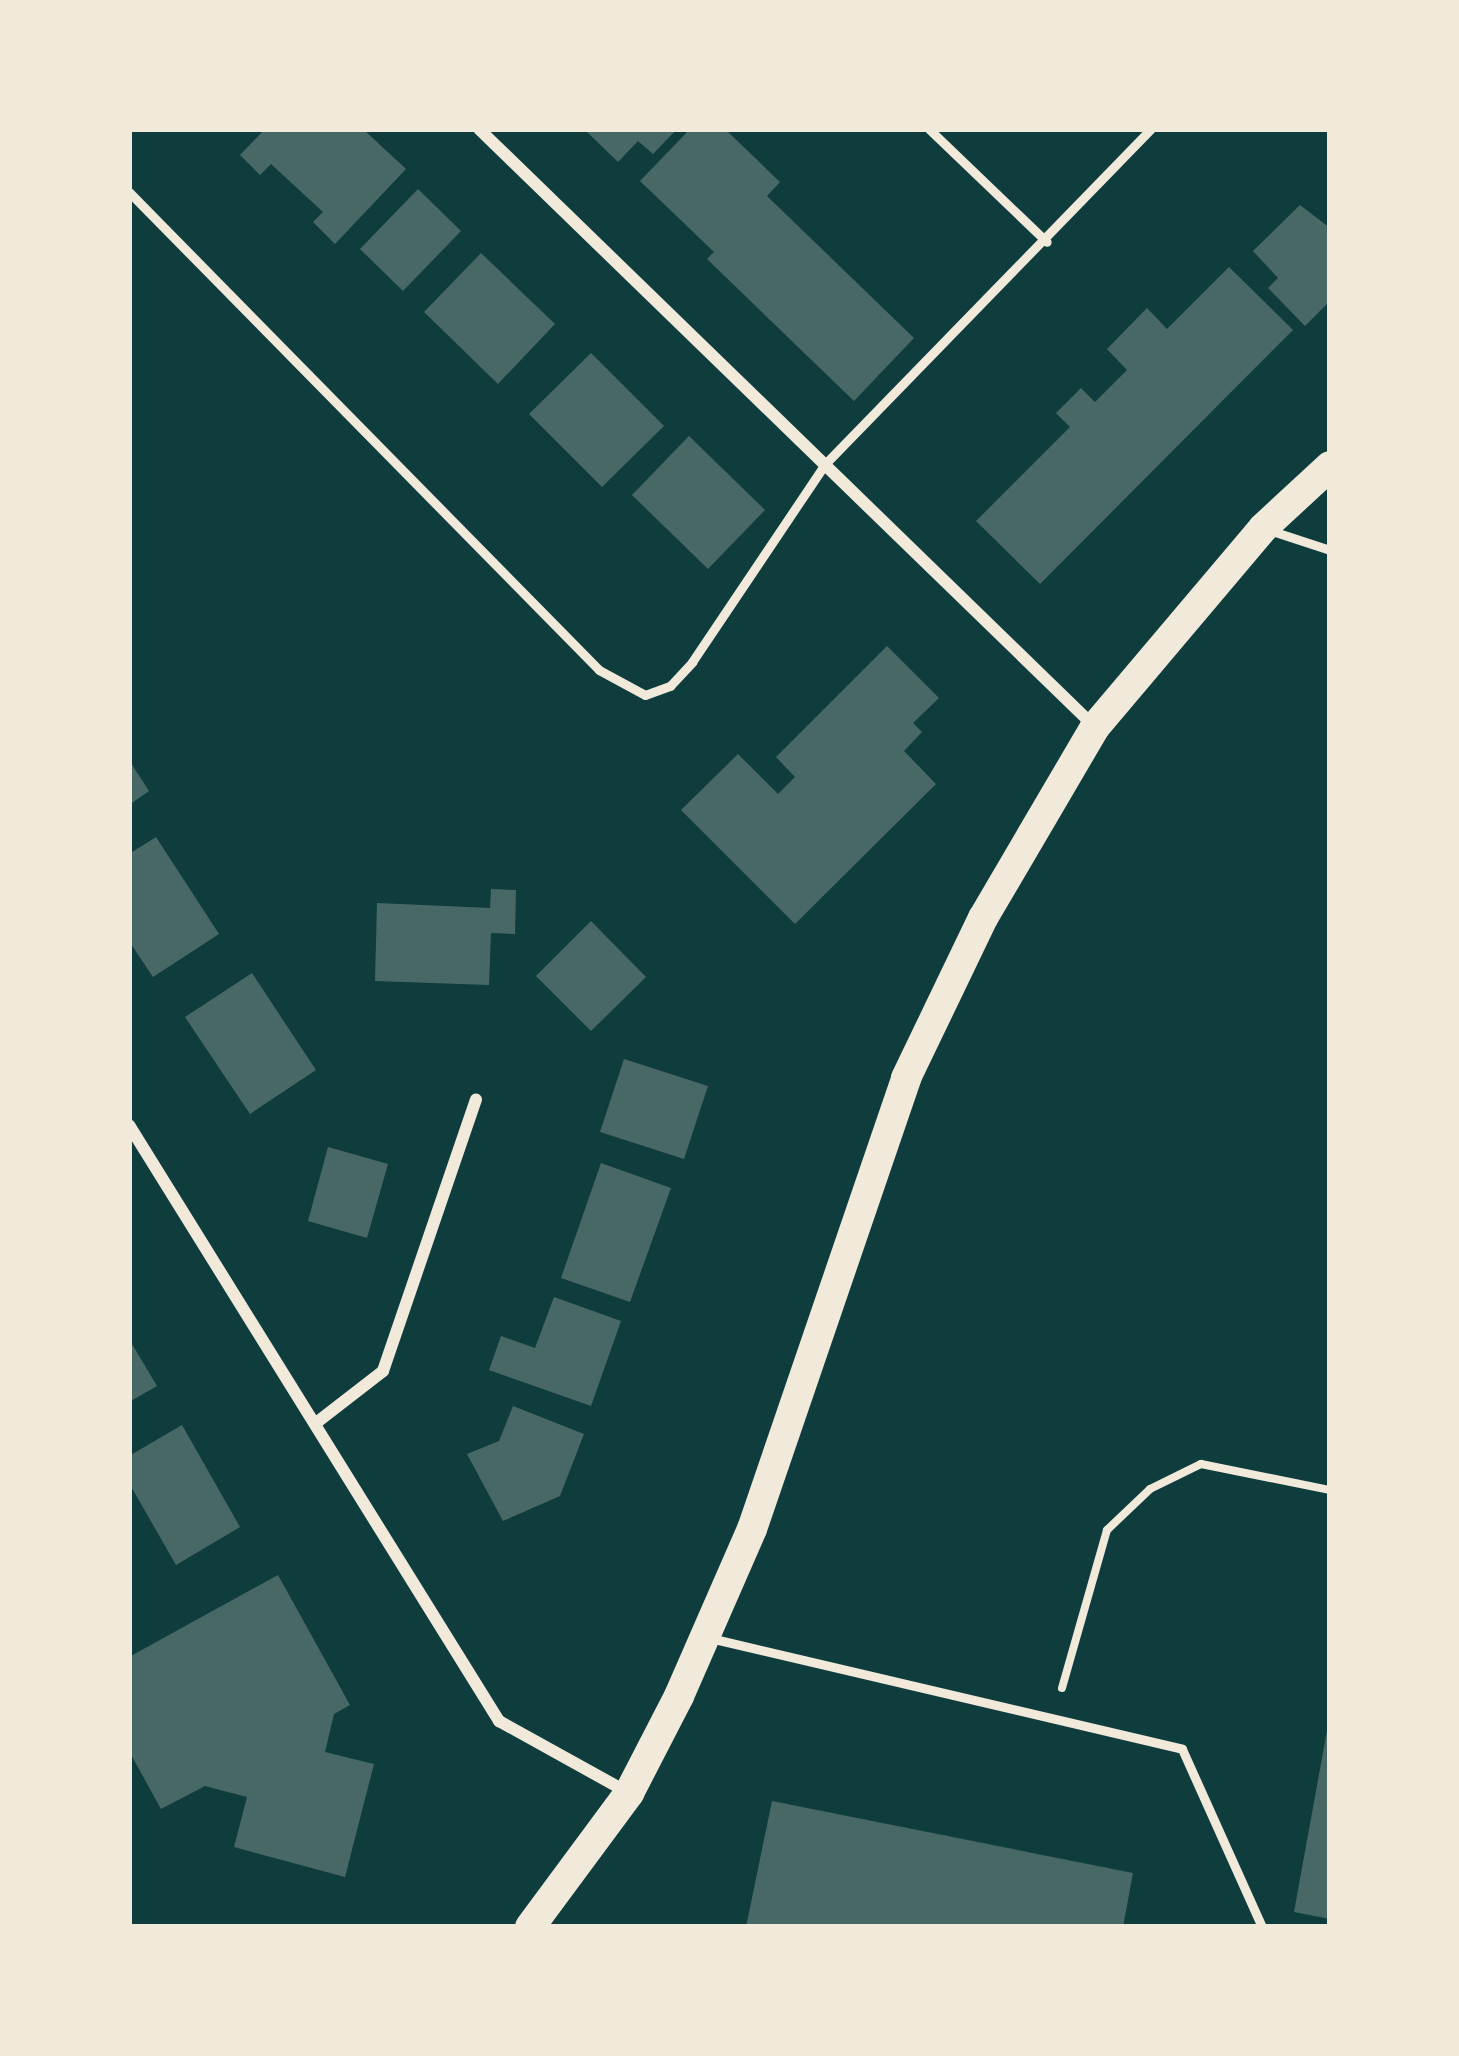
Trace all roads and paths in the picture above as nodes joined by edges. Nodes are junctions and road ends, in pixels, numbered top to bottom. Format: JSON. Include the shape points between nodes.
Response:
{"nodes":[{"id":1,"x":479,"y":129,"type":"edge"},
{"id":2,"x":929,"y":129,"type":"edge"},
{"id":3,"x":1151,"y":129,"type":"edge"},
{"id":4,"x":129,"y":192,"type":"edge"},
{"id":5,"x":1047,"y":242,"type":"junction"},
{"id":6,"x":825,"y":464,"type":"junction"},
{"id":7,"x":1330,"y":466,"type":"edge"},
{"id":8,"x":1263,"y":528,"type":"junction"},
{"id":9,"x":1330,"y":550,"type":"edge"},
{"id":10,"x":1095,"y":727,"type":"junction"},
{"id":11,"x":476,"y":1099,"type":"dead end"},
{"id":12,"x":129,"y":1126,"type":"edge"},
{"id":13,"x":316,"y":1423,"type":"junction"},
{"id":14,"x":1330,"y":1490,"type":"edge"},
{"id":15,"x":705,"y":1637,"type":"junction"},
{"id":16,"x":1054,"y":1719,"type":"junction"},
{"id":17,"x":629,"y":1793,"type":"junction"},
{"id":18,"x":530,"y":1927,"type":"edge"},
{"id":19,"x":1262,"y":1927,"type":"edge"}],
"edges":[{"from":1,"to":6,"type":"street"},
{"from":2,"to":5,"type":"lane"},
{"from":3,"to":5,"type":"lane"},
{"from":4,"to":6,"type":"lane","via":[[621,688],[645,695],[670,686]]},
{"from":5,"to":6,"type":"lane"},
{"from":6,"to":10,"type":"street"},
{"from":7,"to":8,"type":"main road"},
{"from":8,"to":9,"type":"lane"},
{"from":8,"to":10,"type":"main road"},
{"from":10,"to":15,"type":"main road","via":[[983,918],[906,1078],[817,1352]]},
{"from":11,"to":13,"type":"street","via":[[383,1371]]},
{"from":12,"to":13,"type":"street"},
{"from":13,"to":17,"type":"street","via":[[499,1721]]},
{"from":14,"to":16,"type":"path","via":[[1201,1464],[1150,1489],[1107,1530]]},
{"from":15,"to":16,"type":"lane"},
{"from":15,"to":17,"type":"main road"},
{"from":16,"to":19,"type":"lane","via":[[1182,1749]]},
{"from":17,"to":18,"type":"main road"}]}
